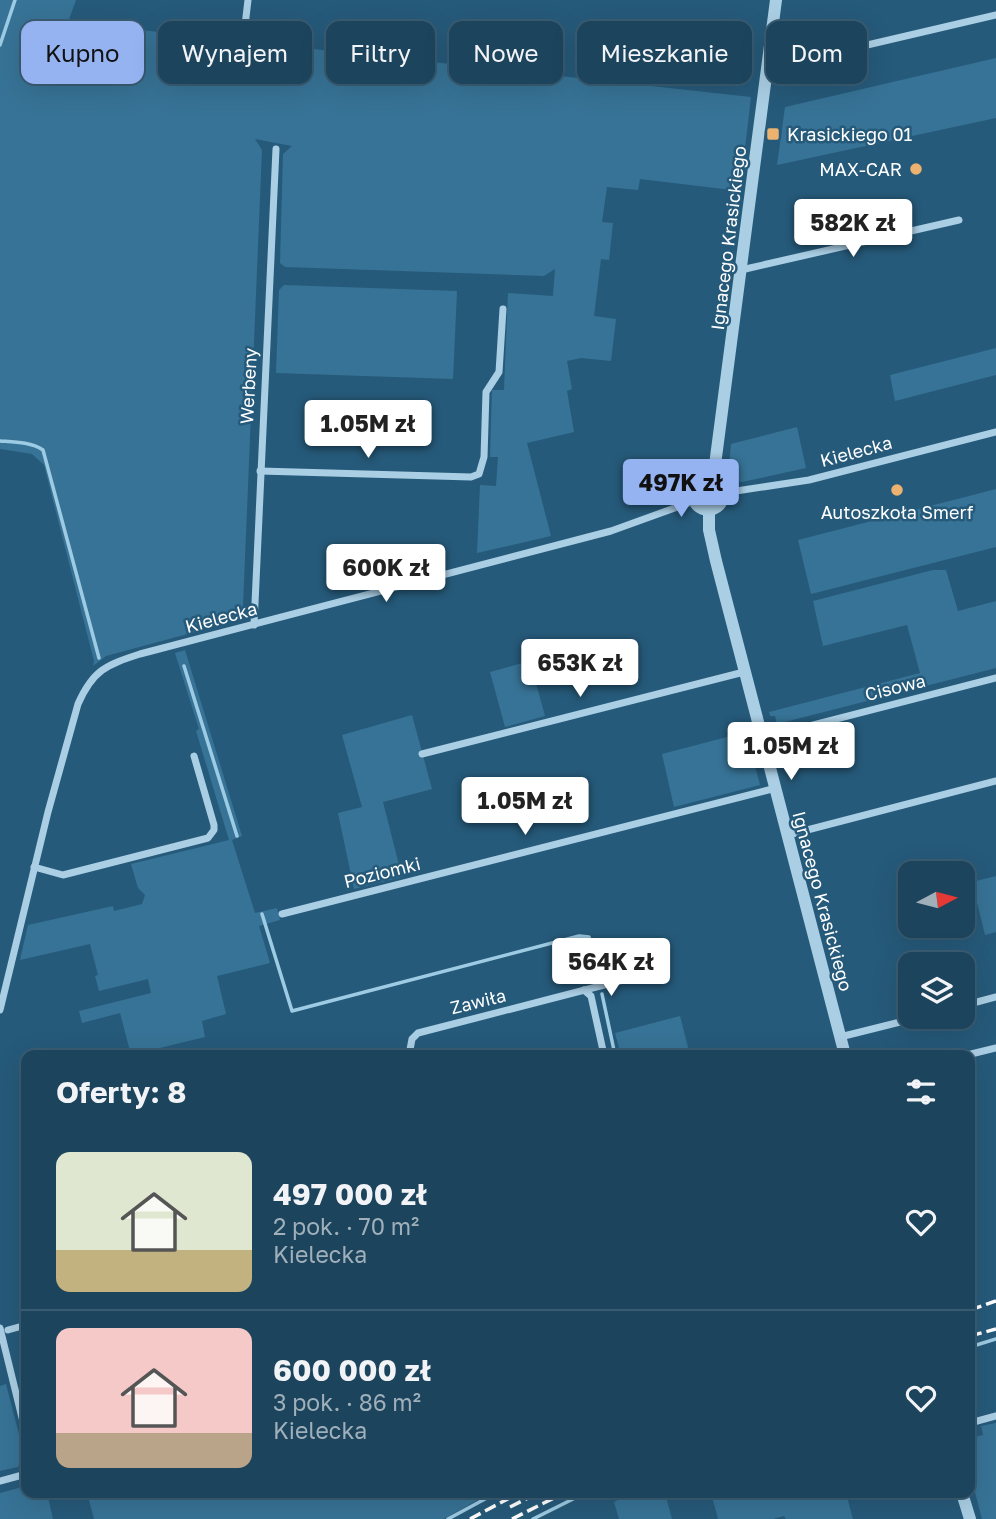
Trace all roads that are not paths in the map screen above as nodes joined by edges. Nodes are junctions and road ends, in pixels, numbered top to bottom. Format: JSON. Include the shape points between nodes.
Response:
{"nodes":[{"id":1,"x":248,"y":0,"type":"edge"},
{"id":2,"x":776,"y":0,"type":"edge"},
{"id":3,"x":996,"y":15,"type":"edge"},
{"id":4,"x":246,"y":21,"type":"edge"},
{"id":5,"x":774,"y":21,"type":"edge"},
{"id":6,"x":867,"y":45,"type":"edge"},
{"id":7,"x":766,"y":84,"type":"edge"},
{"id":8,"x":276,"y":149,"type":"dead end"},
{"id":9,"x":960,"y":220,"type":"dead end"},
{"id":10,"x":741,"y":270,"type":"junction"},
{"id":11,"x":503,"y":309,"type":"dead end"},
{"id":12,"x":996,"y":432,"type":"edge"},
{"id":13,"x":260,"y":471,"type":"junction"},
{"id":14,"x":713,"y":480,"type":"junction"},
{"id":15,"x":723,"y":493,"type":"junction"},
{"id":16,"x":694,"y":501,"type":"junction"},
{"id":17,"x":709,"y":510,"type":"junction"},
{"id":18,"x":254,"y":625,"type":"junction"},
{"id":19,"x":744,"y":672,"type":"junction"},
{"id":20,"x":996,"y":678,"type":"edge"},
{"id":21,"x":762,"y":738,"type":"junction"},
{"id":22,"x":422,"y":754,"type":"dead end"},
{"id":23,"x":194,"y":756,"type":"dead end"},
{"id":24,"x":996,"y":780,"type":"edge"},
{"id":25,"x":776,"y":788,"type":"junction"},
{"id":26,"x":788,"y":835,"type":"junction"},
{"id":27,"x":34,"y":867,"type":"junction"},
{"id":28,"x":282,"y":914,"type":"dead end"},
{"id":29,"x":631,"y":978,"type":"dead end"},
{"id":30,"x":584,"y":990,"type":"junction"},
{"id":31,"x":996,"y":998,"type":"edge"},
{"id":32,"x":975,"y":1003,"type":"edge"},
{"id":33,"x":0,"y":1010,"type":"edge"},
{"id":34,"x":898,"y":1022,"type":"edge"},
{"id":35,"x":840,"y":1037,"type":"junction"},
{"id":36,"x":996,"y":1048,"type":"edge"},
{"id":37,"x":410,"y":1050,"type":"edge"},
{"id":38,"x":603,"y":1050,"type":"edge"},
{"id":39,"x":844,"y":1050,"type":"edge"},
{"id":40,"x":975,"y":1053,"type":"edge"},
{"id":41,"x":4,"y":1329,"type":"edge"},
{"id":42,"x":21,"y":1414,"type":"edge"},
{"id":43,"x":996,"y":1416,"type":"edge"},
{"id":44,"x":975,"y":1422,"type":"edge"},
{"id":45,"x":21,"y":1475,"type":"edge"},
{"id":46,"x":0,"y":1481,"type":"edge"},
{"id":47,"x":964,"y":1498,"type":"edge"},
{"id":48,"x":970,"y":1519,"type":"edge"}],
"edges":[{"from":1,"to":4,"type":"street"},
{"from":2,"to":5,"type":"street","name":"Ignacego Krasickiego"},
{"from":3,"to":6,"type":"street"},
{"from":7,"to":10,"type":"street","name":"Ignacego Krasickiego"},
{"from":8,"to":13,"type":"street","name":"Werbeny"},
{"from":9,"to":10,"type":"street"},
{"from":10,"to":14,"type":"street","name":"Ignacego Krasickiego"},
{"from":11,"to":13,"type":"street","via":[[499,372],[486,392],[484,457],[479,474]]},
{"from":12,"to":15,"type":"street","name":"Kielecka","via":[[809,480]]},
{"from":13,"to":18,"type":"street","name":"Werbeny"},
{"from":14,"to":15,"type":"street"},
{"from":14,"to":16,"type":"street","via":[[696,485]]},
{"from":15,"to":17,"type":"street","via":[[721,503]]},
{"from":16,"to":17,"type":"street"},
{"from":16,"to":18,"type":"street","name":"Kielecka","via":[[611,531]]},
{"from":17,"to":19,"type":"street","name":"Ignacego Krasickiego","via":[[713,549]]},
{"from":18,"to":27,"type":"street","name":"Kielecka","via":[[140,654],[100,670],[78,704]]},
{"from":19,"to":21,"type":"street","name":"Ignacego Krasickiego"},
{"from":19,"to":22,"type":"street"},
{"from":20,"to":21,"type":"street","name":"Cisowa"},
{"from":21,"to":25,"type":"street","name":"Ignacego Krasickiego"},
{"from":23,"to":27,"type":"street","via":[[214,825],[208,838],[63,875]]},
{"from":24,"to":26,"type":"street"},
{"from":25,"to":26,"type":"street","name":"Ignacego Krasickiego"},
{"from":25,"to":28,"type":"street","name":"Poziomki"},
{"from":26,"to":35,"type":"street","name":"Ignacego Krasickiego"},
{"from":27,"to":33,"type":"street","name":"Kielecka"},
{"from":29,"to":30,"type":"street"},
{"from":30,"to":37,"type":"street","name":"Zawiła","via":[[418,1033]]},
{"from":30,"to":38,"type":"street","via":[[591,996]]},
{"from":31,"to":32,"type":"street"},
{"from":34,"to":35,"type":"street"},
{"from":35,"to":39,"type":"street","name":"Ignacego Krasickiego"},
{"from":36,"to":40,"type":"street"},
{"from":41,"to":42,"type":"street"},
{"from":43,"to":44,"type":"street"},
{"from":45,"to":46,"type":"street"},
{"from":47,"to":48,"type":"street"}]}
